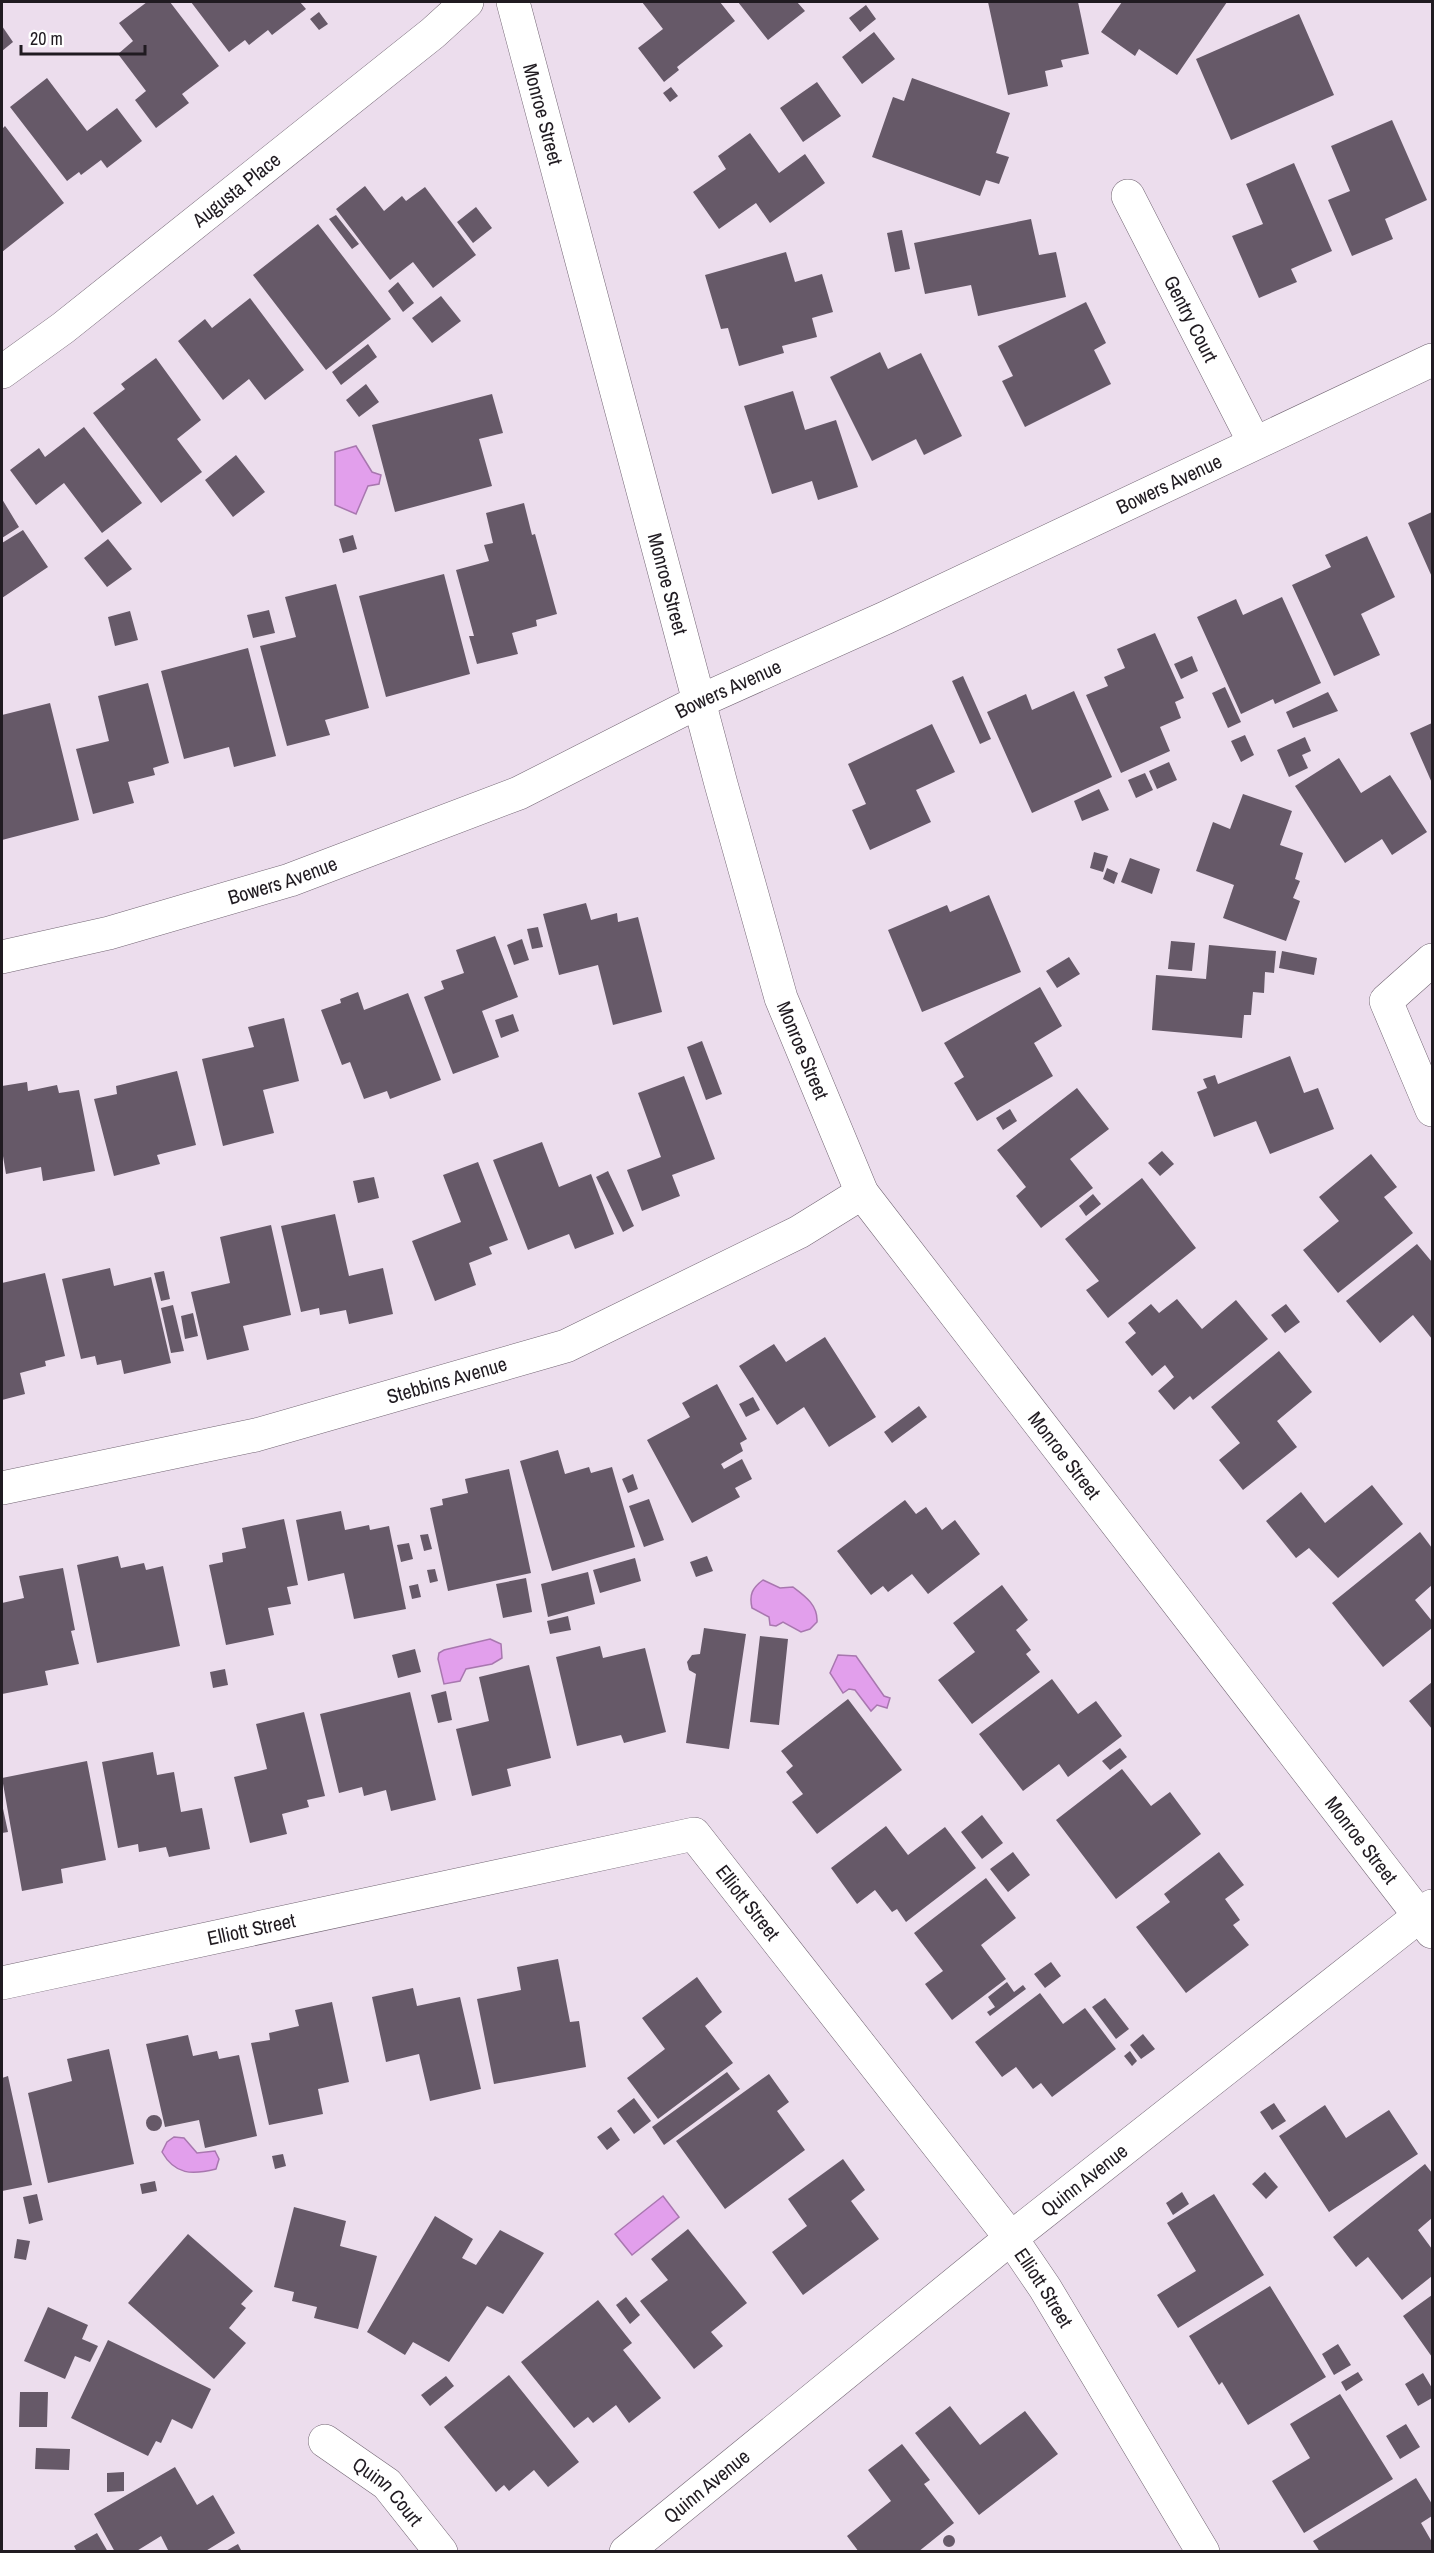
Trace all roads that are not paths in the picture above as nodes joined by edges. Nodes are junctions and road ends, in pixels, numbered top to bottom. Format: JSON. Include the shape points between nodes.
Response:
{"nodes":[{"id":1,"x":467,"y":2,"type":"edge"},
{"id":2,"x":513,"y":2,"type":"edge"},
{"id":3,"x":1128,"y":196,"type":"dead end"},
{"id":4,"x":1432,"y":360,"type":"edge"},
{"id":5,"x":2,"y":372,"type":"edge"},
{"id":6,"x":1254,"y":442,"type":"junction"},
{"id":7,"x":700,"y":701,"type":"junction"},
{"id":8,"x":2,"y":957,"type":"edge"},
{"id":9,"x":1432,"y":960,"type":"edge"},
{"id":10,"x":1432,"y":1110,"type":"edge"},
{"id":11,"x":862,"y":1193,"type":"junction"},
{"id":12,"x":2,"y":1488,"type":"edge"},
{"id":13,"x":1428,"y":1918,"type":"edge"},
{"id":14,"x":2,"y":1983,"type":"edge"},
{"id":15,"x":1011,"y":2238,"type":"junction"},
{"id":16,"x":325,"y":2441,"type":"dead end"},
{"id":17,"x":441,"y":2552,"type":"edge"},
{"id":18,"x":626,"y":2552,"type":"edge"},
{"id":19,"x":1203,"y":2552,"type":"edge"}],
"edges":[{"from":1,"to":5,"type":"street","name":"Augusta Place","via":[[415,48],[63,328]]},
{"from":2,"to":7,"type":"street","name":"Monroe Street"},
{"from":3,"to":6,"type":"street","name":"Gentry Court"},
{"from":4,"to":6,"type":"street","name":"Bowers Avenue"},
{"from":6,"to":7,"type":"street","name":"Bowers Avenue","via":[[885,618]]},
{"from":7,"to":8,"type":"street","name":"Bowers Avenue","via":[[519,793],[290,880],[109,933]]},
{"from":7,"to":11,"type":"street","name":"Monroe Street","via":[[781,998]]},
{"from":9,"to":10,"type":"street","via":[[1386,1001]]},
{"from":11,"to":12,"type":"street","name":"Stebbins Avenue","via":[[799,1232],[566,1347],[256,1436]]},
{"from":11,"to":13,"type":"street","name":"Monroe Street"},
{"from":13,"to":15,"type":"street","name":"Quinn Avenue"},
{"from":14,"to":15,"type":"street","name":"Elliott Street","via":[[694,1834]]},
{"from":15,"to":18,"type":"street","name":"Quinn Avenue"},
{"from":15,"to":19,"type":"street","name":"Elliott Street"},
{"from":16,"to":17,"type":"street","name":"Quinn Court","via":[[387,2484]]}]}
